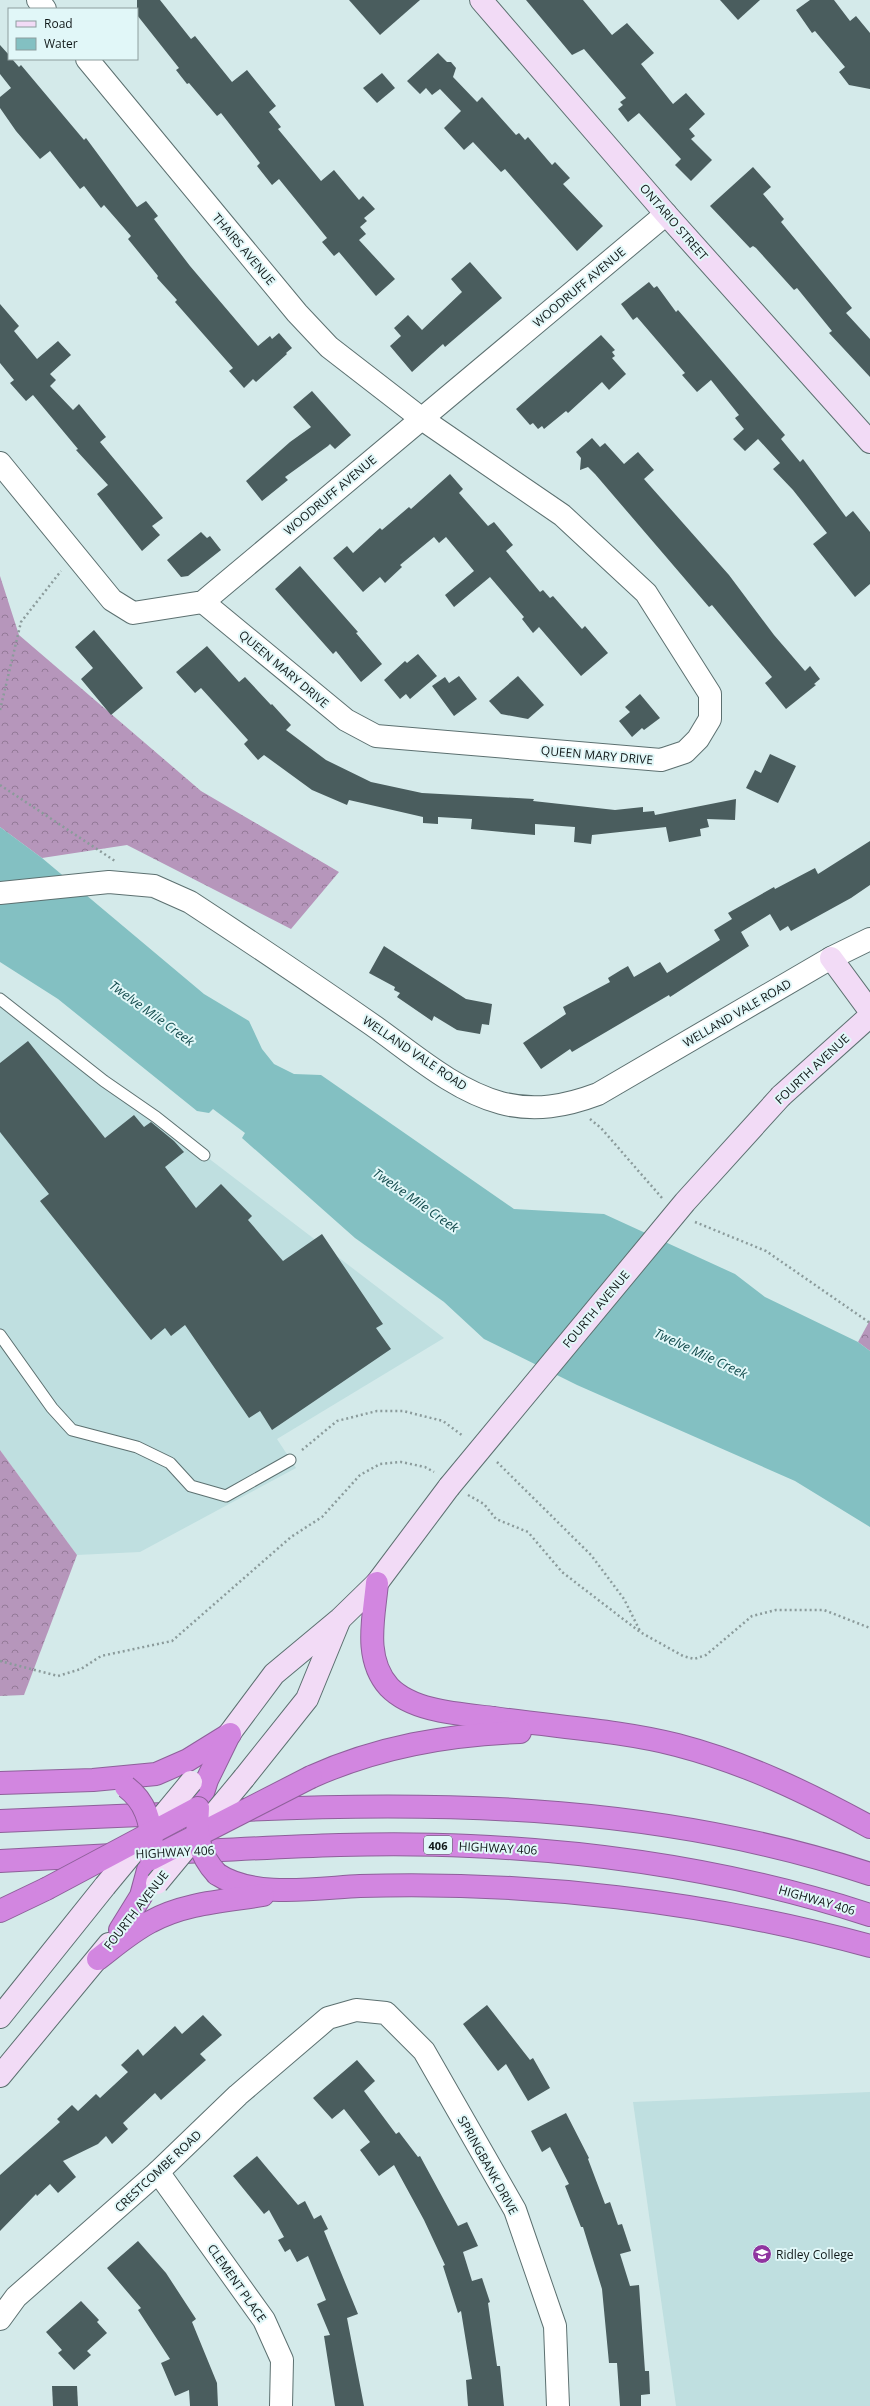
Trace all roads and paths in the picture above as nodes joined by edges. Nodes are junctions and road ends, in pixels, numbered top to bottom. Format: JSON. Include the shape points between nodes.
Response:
{"nodes":[{"id":1,"x":38,"y":0,"type":"edge"},
{"id":2,"x":481,"y":0,"type":"edge"},
{"id":3,"x":44,"y":8,"type":"edge"},
{"id":4,"x":88,"y":60,"type":"edge"},
{"id":5,"x":666,"y":214,"type":"junction"},
{"id":6,"x":422,"y":419,"type":"junction"},
{"id":7,"x":869,"y":440,"type":"edge"},
{"id":8,"x":0,"y":463,"type":"edge"},
{"id":9,"x":75,"y":555,"type":"junction"},
{"id":10,"x":203,"y":602,"type":"junction"},
{"id":11,"x":0,"y":710,"type":"edge"},
{"id":12,"x":0,"y":785,"type":"edge"},
{"id":13,"x":122,"y":865,"type":"dead end"},
{"id":14,"x":0,"y":893,"type":"edge"},
{"id":15,"x":870,"y":938,"type":"edge"},
{"id":16,"x":831,"y":958,"type":"junction"},
{"id":17,"x":0,"y":999,"type":"edge"},
{"id":18,"x":870,"y":1011,"type":"edge"},
{"id":19,"x":870,"y":1016,"type":"edge"},
{"id":20,"x":571,"y":1104,"type":"junction"},
{"id":21,"x":204,"y":1155,"type":"dead end"},
{"id":22,"x":664,"y":1199,"type":"dead end"},
{"id":23,"x":694,"y":1222,"type":"dead end"},
{"id":24,"x":870,"y":1323,"type":"edge"},
{"id":25,"x":0,"y":1335,"type":"edge"},
{"id":26,"x":290,"y":1460,"type":"dead end"},
{"id":27,"x":450,"y":1485,"type":"junction"},
{"id":28,"x":377,"y":1583,"type":"junction"},
{"id":29,"x":340,"y":1618,"type":"junction"},
{"id":30,"x":870,"y":1628,"type":"edge"},
{"id":31,"x":0,"y":1661,"type":"edge"},
{"id":32,"x":593,"y":1731,"type":"junction"},
{"id":33,"x":230,"y":1734,"type":"junction"},
{"id":34,"x":244,"y":1778,"type":"junction"},
{"id":35,"x":93,"y":1780,"type":"junction"},
{"id":36,"x":199,"y":1781,"type":"junction"},
{"id":37,"x":0,"y":1783,"type":"edge"},
{"id":38,"x":198,"y":1808,"type":"junction"},
{"id":39,"x":0,"y":1821,"type":"edge"},
{"id":40,"x":870,"y":1827,"type":"edge"},
{"id":41,"x":151,"y":1831,"type":"junction"},
{"id":42,"x":197,"y":1835,"type":"junction"},
{"id":43,"x":0,"y":1861,"type":"edge"},
{"id":44,"x":151,"y":1874,"type":"junction"},
{"id":45,"x":870,"y":1874,"type":"edge"},
{"id":46,"x":105,"y":1886,"type":"junction"},
{"id":47,"x":301,"y":1889,"type":"junction"},
{"id":48,"x":0,"y":1911,"type":"edge"},
{"id":49,"x":870,"y":1915,"type":"edge"},
{"id":50,"x":870,"y":1946,"type":"edge"},
{"id":51,"x":98,"y":1959,"type":"junction"},
{"id":52,"x":0,"y":2017,"type":"edge"},
{"id":53,"x":319,"y":2026,"type":"joint"},
{"id":54,"x":0,"y":2076,"type":"edge"},
{"id":55,"x":158,"y":2172,"type":"junction"},
{"id":56,"x":3,"y":2309,"type":"edge"},
{"id":57,"x":281,"y":2406,"type":"edge"},
{"id":58,"x":558,"y":2406,"type":"edge"}],
"edges":[{"from":1,"to":3,"type":"street"},
{"from":2,"to":5,"type":"main road","name":"ONTARIO STREET"},
{"from":4,"to":6,"type":"street","name":"THAIRS AVENUE","via":[[297,313],[329,347]]},
{"from":5,"to":6,"type":"street","name":"WOODRUFF AVENUE"},
{"from":5,"to":7,"type":"main road","name":"ONTARIO STREET"},
{"from":6,"to":10,"type":"street","name":"WOODRUFF AVENUE"},
{"from":6,"to":10,"type":"street","name":"QUEEN MARY DRIVE","via":[[562,516],[646,593],[710,694],[710,719],[698,739],[685,752],[661,760],[376,736],[346,720]]},
{"from":8,"to":9,"type":"street"},
{"from":9,"to":10,"type":"street","via":[[112,600],[133,612]]},
{"from":9,"to":11,"type":"path","via":[[21,622]]},
{"from":12,"to":13,"type":"path"},
{"from":14,"to":20,"type":"street","name":"WELLAND VALE ROAD","via":[[109,882],[154,886],[190,902],[450,1079],[500,1103],[546,1108]]},
{"from":15,"to":16,"type":"street","name":"WELLAND VALE ROAD"},
{"from":16,"to":18,"type":"main road"},
{"from":16,"to":20,"type":"street","name":"WELLAND VALE ROAD","via":[[598,1094]]},
{"from":17,"to":21,"type":"lane"},
{"from":19,"to":27,"type":"main road","name":"FOURTH AVENUE","bridge":true,"via":[[781,1096],[685,1202]]},
{"from":20,"to":22,"type":"path","via":[[601,1128]]},
{"from":23,"to":24,"type":"path","via":[[766,1251]]},
{"from":25,"to":26,"type":"lane","via":[[52,1408],[72,1430],[136,1447],[170,1462],[191,1486],[226,1496]]},
{"from":27,"to":28,"type":"main road","name":"FOURTH AVENUE"},
{"from":27,"to":30,"type":"path","via":[[484,1504],[496,1519],[528,1532],[562,1572],[640,1632],[683,1656],[694,1659],[706,1655],[752,1616],[776,1610],[824,1610]]},
{"from":27,"to":31,"type":"path","via":[[425,1467],[401,1462],[380,1464],[360,1475],[322,1517],[291,1537],[172,1641],[100,1656],[81,1669],[58,1676]]},
{"from":28,"to":29,"type":"main road","name":"FOURTH AVENUE"},
{"from":28,"to":32,"type":"highway","via":[[372,1648],[377,1668],[395,1692],[427,1707],[474,1716]]},
{"from":29,"to":33,"type":"main road","name":"FOURTH AVENUE","via":[[274,1674]]},
{"from":29,"to":34,"type":"main road","name":"FOURTH AVENUE","via":[[307,1699]]},
{"from":32,"to":40,"type":"highway","via":[[638,1737],[714,1756],[814,1797]]},
{"from":32,"to":42,"type":"highway","bridge":true,"via":[[487,1733],[433,1740],[347,1761]]},
{"from":33,"to":35,"type":"highway","via":[[188,1760],[156,1774]]},
{"from":33,"to":36,"type":"main road","name":"FOURTH AVENUE"},
{"from":34,"to":38,"type":"highway","bridge":true,"via":[[217,1798]]},
{"from":34,"to":42,"type":"main road","name":"FOURTH AVENUE","bridge":true},
{"from":35,"to":37,"type":"highway"},
{"from":35,"to":41,"type":"highway","bridge":true,"via":[[111,1781],[135,1794],[144,1808]]},
{"from":36,"to":38,"type":"highway"},
{"from":36,"to":41,"type":"main road","name":"FOURTH AVENUE","bridge":true},
{"from":38,"to":41,"type":"highway","bridge":true},
{"from":38,"to":42,"type":"highway","bridge":true},
{"from":39,"to":45,"type":"highway","via":[[298,1808],[402,1806],[524,1810],[593,1816],[723,1835]]},
{"from":41,"to":44,"type":"highway","bridge":true},
{"from":41,"to":46,"type":"main road","bridge":true},
{"from":41,"to":48,"type":"highway","bridge":true,"via":[[46,1889]]},
{"from":42,"to":44,"type":"highway","bridge":true},
{"from":42,"to":47,"type":"highway","bridge":true,"via":[[205,1858],[217,1874],[227,1881],[240,1885]]},
{"from":43,"to":49,"type":"highway","name":"HIGHWAY 406","number":"406","via":[[360,1846],[522,1849],[620,1858],[731,1878],[794,1892]]},
{"from":44,"to":46,"type":"highway","bridge":true},
{"from":44,"to":51,"type":"main road","name":"FOURTH AVENUE","via":[[120,1930]]},
{"from":46,"to":52,"type":"main road"},
{"from":47,"to":50,"type":"highway","via":[[406,1885],[552,1892],[665,1905],[770,1921]]},
{"from":47,"to":51,"type":"highway","via":[[177,1911],[150,1922]]},
{"from":51,"to":54,"type":"main road","name":"FOURTH AVENUE"},
{"from":53,"to":55,"type":"street","name":"CRESTCOMBE ROAD","via":[[238,2095]]},
{"from":53,"to":58,"type":"street","name":"SPRINGBANK DRIVE","via":[[328,2018],[356,2010],[386,2013],[424,2051],[515,2210],[555,2326]]},
{"from":55,"to":56,"type":"street","name":"CRESTCOMBE ROAD"},
{"from":55,"to":57,"type":"street","name":"CLEMENT PLACE","via":[[264,2320],[282,2360]]}]}
